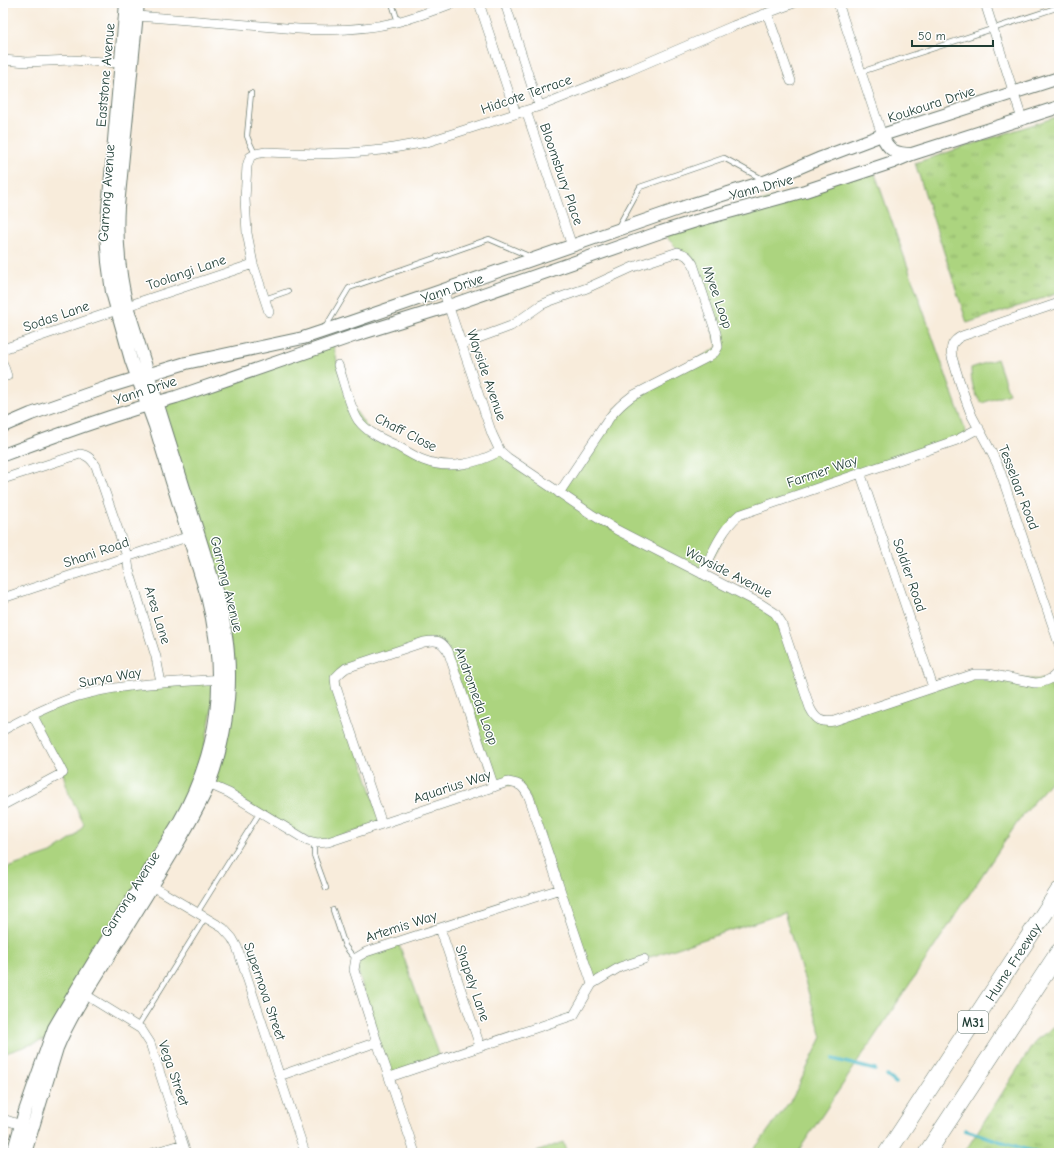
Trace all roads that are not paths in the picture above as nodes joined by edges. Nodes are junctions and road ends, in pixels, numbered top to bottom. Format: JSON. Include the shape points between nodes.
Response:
{"nodes":[{"id":1,"x":138,"y":3,"type":"edge"},
{"id":2,"x":392,"y":3,"type":"edge"},
{"id":3,"x":453,"y":3,"type":"edge"},
{"id":4,"x":479,"y":3,"type":"edge"},
{"id":5,"x":504,"y":3,"type":"edge"},
{"id":6,"x":794,"y":3,"type":"edge"},
{"id":7,"x":838,"y":3,"type":"edge"},
{"id":8,"x":984,"y":3,"type":"edge"},
{"id":9,"x":1059,"y":7,"type":"edge"},
{"id":10,"x":129,"y":11,"type":"edge"},
{"id":11,"x":767,"y":13,"type":"junction"},
{"id":12,"x":398,"y":22,"type":"junction"},
{"id":13,"x":993,"y":28,"type":"junction"},
{"id":14,"x":3,"y":60,"type":"edge"},
{"id":15,"x":126,"y":64,"type":"junction"},
{"id":16,"x":861,"y":72,"type":"junction"},
{"id":17,"x":1059,"y":78,"type":"edge"},
{"id":18,"x":791,"y":82,"type":"dead end"},
{"id":19,"x":250,"y":93,"type":"dead end"},
{"id":20,"x":1014,"y":93,"type":"junction"},
{"id":21,"x":128,"y":106,"type":"joint"},
{"id":22,"x":540,"y":106,"type":"junction"},
{"id":23,"x":1059,"y":107,"type":"edge"},
{"id":24,"x":526,"y":111,"type":"junction"},
{"id":25,"x":516,"y":114,"type":"junction"},
{"id":26,"x":1022,"y":119,"type":"junction"},
{"id":27,"x":882,"y":135,"type":"junction"},
{"id":28,"x":255,"y":154,"type":"junction"},
{"id":29,"x":912,"y":154,"type":"junction"},
{"id":30,"x":767,"y":181,"type":"junction"},
{"id":31,"x":616,"y":231,"type":"junction"},
{"id":32,"x":572,"y":246,"type":"junction"},
{"id":33,"x":535,"y":258,"type":"junction"},
{"id":34,"x":253,"y":264,"type":"junction"},
{"id":35,"x":288,"y":290,"type":"dead end"},
{"id":36,"x":443,"y":290,"type":"junction"},
{"id":37,"x":112,"y":292,"type":"joint"},
{"id":38,"x":264,"y":299,"type":"junction"},
{"id":39,"x":1059,"y":303,"type":"edge"},
{"id":40,"x":449,"y":306,"type":"junction"},
{"id":41,"x":122,"y":308,"type":"junction"},
{"id":42,"x":269,"y":312,"type":"dead end"},
{"id":43,"x":323,"y":331,"type":"junction"},
{"id":44,"x":462,"y":344,"type":"junction"},
{"id":45,"x":3,"y":349,"type":"edge"},
{"id":46,"x":3,"y":364,"type":"edge"},
{"id":47,"x":338,"y":365,"type":"dead end"},
{"id":48,"x":7,"y":376,"type":"dead end"},
{"id":49,"x":144,"y":376,"type":"junction"},
{"id":50,"x":153,"y":403,"type":"junction"},
{"id":51,"x":3,"y":426,"type":"edge"},
{"id":52,"x":979,"y":428,"type":"junction"},
{"id":53,"x":500,"y":451,"type":"junction"},
{"id":54,"x":3,"y":455,"type":"edge"},
{"id":55,"x":860,"y":472,"type":"junction"},
{"id":56,"x":3,"y":479,"type":"edge"},
{"id":57,"x":559,"y":493,"type":"junction"},
{"id":58,"x":194,"y":534,"type":"junction"},
{"id":59,"x":127,"y":556,"type":"junction"},
{"id":60,"x":702,"y":574,"type":"junction"},
{"id":61,"x":3,"y":598,"type":"edge"},
{"id":62,"x":1059,"y":644,"type":"edge"},
{"id":63,"x":1059,"y":670,"type":"edge"},
{"id":64,"x":224,"y":679,"type":"junction"},
{"id":65,"x":161,"y":683,"type":"junction"},
{"id":66,"x":933,"y":687,"type":"junction"},
{"id":67,"x":32,"y":714,"type":"junction"},
{"id":68,"x":3,"y":730,"type":"edge"},
{"id":69,"x":204,"y":782,"type":"junction"},
{"id":70,"x":494,"y":787,"type":"junction"},
{"id":71,"x":3,"y":805,"type":"edge"},
{"id":72,"x":260,"y":812,"type":"junction"},
{"id":73,"x":382,"y":824,"type":"junction"},
{"id":74,"x":314,"y":842,"type":"junction"},
{"id":75,"x":147,"y":884,"type":"junction"},
{"id":76,"x":326,"y":888,"type":"dead end"},
{"id":77,"x":560,"y":889,"type":"junction"},
{"id":78,"x":1059,"y":891,"type":"edge"},
{"id":79,"x":333,"y":910,"type":"dead end"},
{"id":80,"x":197,"y":913,"type":"junction"},
{"id":81,"x":205,"y":918,"type":"junction"},
{"id":82,"x":440,"y":928,"type":"junction"},
{"id":83,"x":1059,"y":952,"type":"edge"},
{"id":84,"x":356,"y":958,"type":"junction"},
{"id":85,"x":644,"y":959,"type":"dead end"},
{"id":86,"x":592,"y":984,"type":"junction"},
{"id":87,"x":81,"y":991,"type":"junction"},
{"id":88,"x":137,"y":1027,"type":"junction"},
{"id":89,"x":377,"y":1042,"type":"junction"},
{"id":90,"x":480,"y":1046,"type":"junction"},
{"id":91,"x":279,"y":1076,"type":"junction"},
{"id":92,"x":390,"y":1077,"type":"junction"},
{"id":93,"x":3,"y":1119,"type":"edge"},
{"id":94,"x":21,"y":1125,"type":"junction"},
{"id":95,"x":185,"y":1149,"type":"edge"},
{"id":96,"x":17,"y":1153,"type":"edge"},
{"id":97,"x":153,"y":1153,"type":"edge"},
{"id":98,"x":305,"y":1153,"type":"edge"},
{"id":99,"x":415,"y":1153,"type":"edge"},
{"id":100,"x":887,"y":1153,"type":"edge"},
{"id":101,"x":927,"y":1153,"type":"edge"}],
"edges":[{"from":1,"to":10,"type":"street","name":"Eaststone Avenue"},
{"from":2,"to":12,"type":"lane"},
{"from":3,"to":12,"type":"street"},
{"from":4,"to":25,"type":"street"},
{"from":5,"to":22,"type":"street","name":"Bloomsbury Place"},
{"from":6,"to":11,"type":"street","name":"Hidcote Terrace"},
{"from":7,"to":16,"type":"street"},
{"from":8,"to":13,"type":"street"},
{"from":9,"to":13,"type":"lane"},
{"from":10,"to":12,"type":"street","via":[[321,30]]},
{"from":10,"to":15,"type":"street","name":"Eaststone Avenue"},
{"from":11,"to":18,"type":"street"},
{"from":11,"to":22,"type":"street","name":"Hidcote Terrace"},
{"from":13,"to":16,"type":"lane"},
{"from":13,"to":20,"type":"street"},
{"from":14,"to":15,"type":"street","via":[[71,60]]},
{"from":15,"to":21,"type":"street","name":"Eaststone Avenue"},
{"from":15,"to":37,"type":"street","name":"Eaststone Avenue","via":[[106,232]]},
{"from":16,"to":27,"type":"street"},
{"from":17,"to":20,"type":"street","name":"Koukoura Drive"},
{"from":19,"to":28,"type":"lane","via":[[247,136]]},
{"from":20,"to":26,"type":"street"},
{"from":20,"to":27,"type":"street","name":"Koukoura Drive"},
{"from":21,"to":41,"type":"street","name":"Garrong Avenue","via":[[117,228]]},
{"from":22,"to":24,"type":"street","name":"Hidcote Terrace"},
{"from":23,"to":26,"type":"street","name":"Koukoura Drive"},
{"from":24,"to":25,"type":"street","name":"Hidcote Terrace"},
{"from":24,"to":32,"type":"street","name":"Bloomsbury Place"},
{"from":25,"to":28,"type":"street","name":"Hidcote Terrace","via":[[427,142],[382,150]]},
{"from":26,"to":29,"type":"street","name":"Koukoura Drive"},
{"from":27,"to":29,"type":"street","name":"Koukoura Drive","via":[[890,149]]},
{"from":27,"to":30,"type":"street","name":"Yann Drive"},
{"from":28,"to":34,"type":"street","via":[[248,161],[245,199],[247,233]]},
{"from":29,"to":40,"type":"street","name":"Yann Drive","via":[[805,191],[696,220]]},
{"from":30,"to":31,"type":"street","name":"Yann Drive"},
{"from":30,"to":31,"type":"lane","via":[[724,158],[640,187]]},
{"from":31,"to":32,"type":"street","name":"Yann Drive"},
{"from":32,"to":33,"type":"street","name":"Yann Drive"},
{"from":33,"to":36,"type":"street","name":"Yann Drive"},
{"from":33,"to":43,"type":"lane","via":[[488,239],[349,288]]},
{"from":34,"to":38,"type":"street"},
{"from":34,"to":41,"type":"street","name":"Toolangi Lane"},
{"from":35,"to":38,"type":"lane"},
{"from":36,"to":40,"type":"street","name":"Wayside Avenue"},
{"from":36,"to":43,"type":"street","name":"Yann Drive"},
{"from":37,"to":41,"type":"street","name":"Garrong Avenue"},
{"from":38,"to":42,"type":"street"},
{"from":39,"to":52,"type":"street","name":"Tesselaar Road","via":[[962,336],[952,343],[952,357],[968,405]]},
{"from":40,"to":44,"type":"street","name":"Wayside Avenue"},
{"from":40,"to":50,"type":"street","name":"Yann Drive"},
{"from":41,"to":45,"type":"street","name":"Sodas Lane"},
{"from":41,"to":49,"type":"street","name":"Garrong Avenue","via":[[131,360]]},
{"from":43,"to":49,"type":"street","name":"Yann Drive","via":[[303,338],[192,361]]},
{"from":44,"to":53,"type":"street","name":"Wayside Avenue"},
{"from":44,"to":57,"type":"street","name":"Myee Loop","via":[[511,326],[550,300],[587,288],[633,266],[678,252],[689,257],[716,333],[718,347],[708,357],[622,403]]},
{"from":46,"to":48,"type":"street"},
{"from":47,"to":53,"type":"street","name":"Chaff Close","via":[[357,418],[377,436],[423,460],[445,465],[478,461]]},
{"from":49,"to":50,"type":"street","name":"Garrong Avenue"},
{"from":49,"to":51,"type":"street","name":"Yann Drive"},
{"from":50,"to":54,"type":"street","name":"Yann Drive"},
{"from":50,"to":58,"type":"street","name":"Garrong Avenue"},
{"from":52,"to":55,"type":"street","name":"Farmer Way","via":[[957,440]]},
{"from":52,"to":62,"type":"street","name":"Tesselaar Road","via":[[999,468]]},
{"from":53,"to":57,"type":"street","name":"Wayside Avenue"},
{"from":55,"to":60,"type":"street","name":"Farmer Way","via":[[739,515],[729,524]]},
{"from":55,"to":66,"type":"street","name":"Soldier Road"},
{"from":56,"to":59,"type":"street","name":"Ares Lane","via":[[75,455],[87,456],[96,466]]},
{"from":57,"to":60,"type":"street","name":"Wayside Avenue","via":[[617,530]]},
{"from":58,"to":59,"type":"street","name":"Shani Road"},
{"from":58,"to":64,"type":"street","name":"Garrong Avenue"},
{"from":59,"to":61,"type":"street","name":"Shani Road"},
{"from":59,"to":65,"type":"street","name":"Ares Lane","via":[[156,656]]},
{"from":60,"to":66,"type":"street","name":"Wayside Avenue","via":[[762,604],[778,616],[810,708],[822,721],[834,720]]},
{"from":63,"to":66,"type":"street","name":"Wayside Avenue","via":[[1052,678],[1040,683],[980,673]]},
{"from":64,"to":65,"type":"street","name":"Surya Way"},
{"from":64,"to":69,"type":"street","name":"Garrong Avenue"},
{"from":65,"to":67,"type":"street","name":"Surya Way","via":[[128,686],[76,697]]},
{"from":67,"to":68,"type":"street","name":"Surya Way"},
{"from":67,"to":71,"type":"street","via":[[63,773]]},
{"from":69,"to":72,"type":"street","via":[[229,793]]},
{"from":69,"to":75,"type":"street","name":"Garrong Avenue","via":[[186,810]]},
{"from":70,"to":73,"type":"street","name":"Aquarius Way"},
{"from":70,"to":73,"type":"street","name":"Andromeda Loop","via":[[448,651],[439,641],[424,642],[346,668],[335,678]]},
{"from":70,"to":77,"type":"street","name":"Aquarius Way","via":[[508,782],[525,788]]},
{"from":72,"to":74,"type":"street","via":[[308,841]]},
{"from":72,"to":80,"type":"lane"},
{"from":73,"to":74,"type":"street","name":"Aquarius Way","via":[[328,842]]},
{"from":74,"to":76,"type":"lane","via":[[314,856]]},
{"from":75,"to":80,"type":"street","name":"Supernova Street"},
{"from":75,"to":87,"type":"street","name":"Garrong Avenue"},
{"from":77,"to":82,"type":"street","name":"Artemis Way"},
{"from":77,"to":86,"type":"street","name":"Aquarius Way"},
{"from":78,"to":100,"type":"highway","name":"Hume Freeway","number":"M31"},
{"from":79,"to":84,"type":"lane","via":[[345,946]]},
{"from":80,"to":81,"type":"street","name":"Supernova Street"},
{"from":81,"to":88,"type":"lane"},
{"from":81,"to":91,"type":"street","name":"Supernova Street","via":[[223,928],[237,947]]},
{"from":82,"to":84,"type":"street","name":"Artemis Way","via":[[366,952]]},
{"from":82,"to":90,"type":"street","name":"Shapely Lane"},
{"from":83,"to":101,"type":"highway","number":"M31"},
{"from":84,"to":89,"type":"street","name":"Artemis Way","via":[[354,970]]},
{"from":85,"to":86,"type":"street","via":[[620,967]]},
{"from":86,"to":90,"type":"street","via":[[574,1015]]},
{"from":87,"to":88,"type":"street","name":"Vega Street"},
{"from":87,"to":94,"type":"street","name":"Garrong Avenue","via":[[54,1028]]},
{"from":87,"to":96,"type":"street","name":"Garrong Avenue"},
{"from":88,"to":95,"type":"street","name":"Vega Street","via":[[150,1043]]},
{"from":89,"to":91,"type":"street"},
{"from":89,"to":92,"type":"street","name":"Artemis Way"},
{"from":90,"to":92,"type":"street"},
{"from":91,"to":98,"type":"street","name":"Supernova Street"},
{"from":92,"to":99,"type":"street","name":"Artemis Way"},
{"from":93,"to":94,"type":"street"},
{"from":94,"to":96,"type":"street","name":"Garrong Avenue"},
{"from":95,"to":97,"type":"street"}]}
